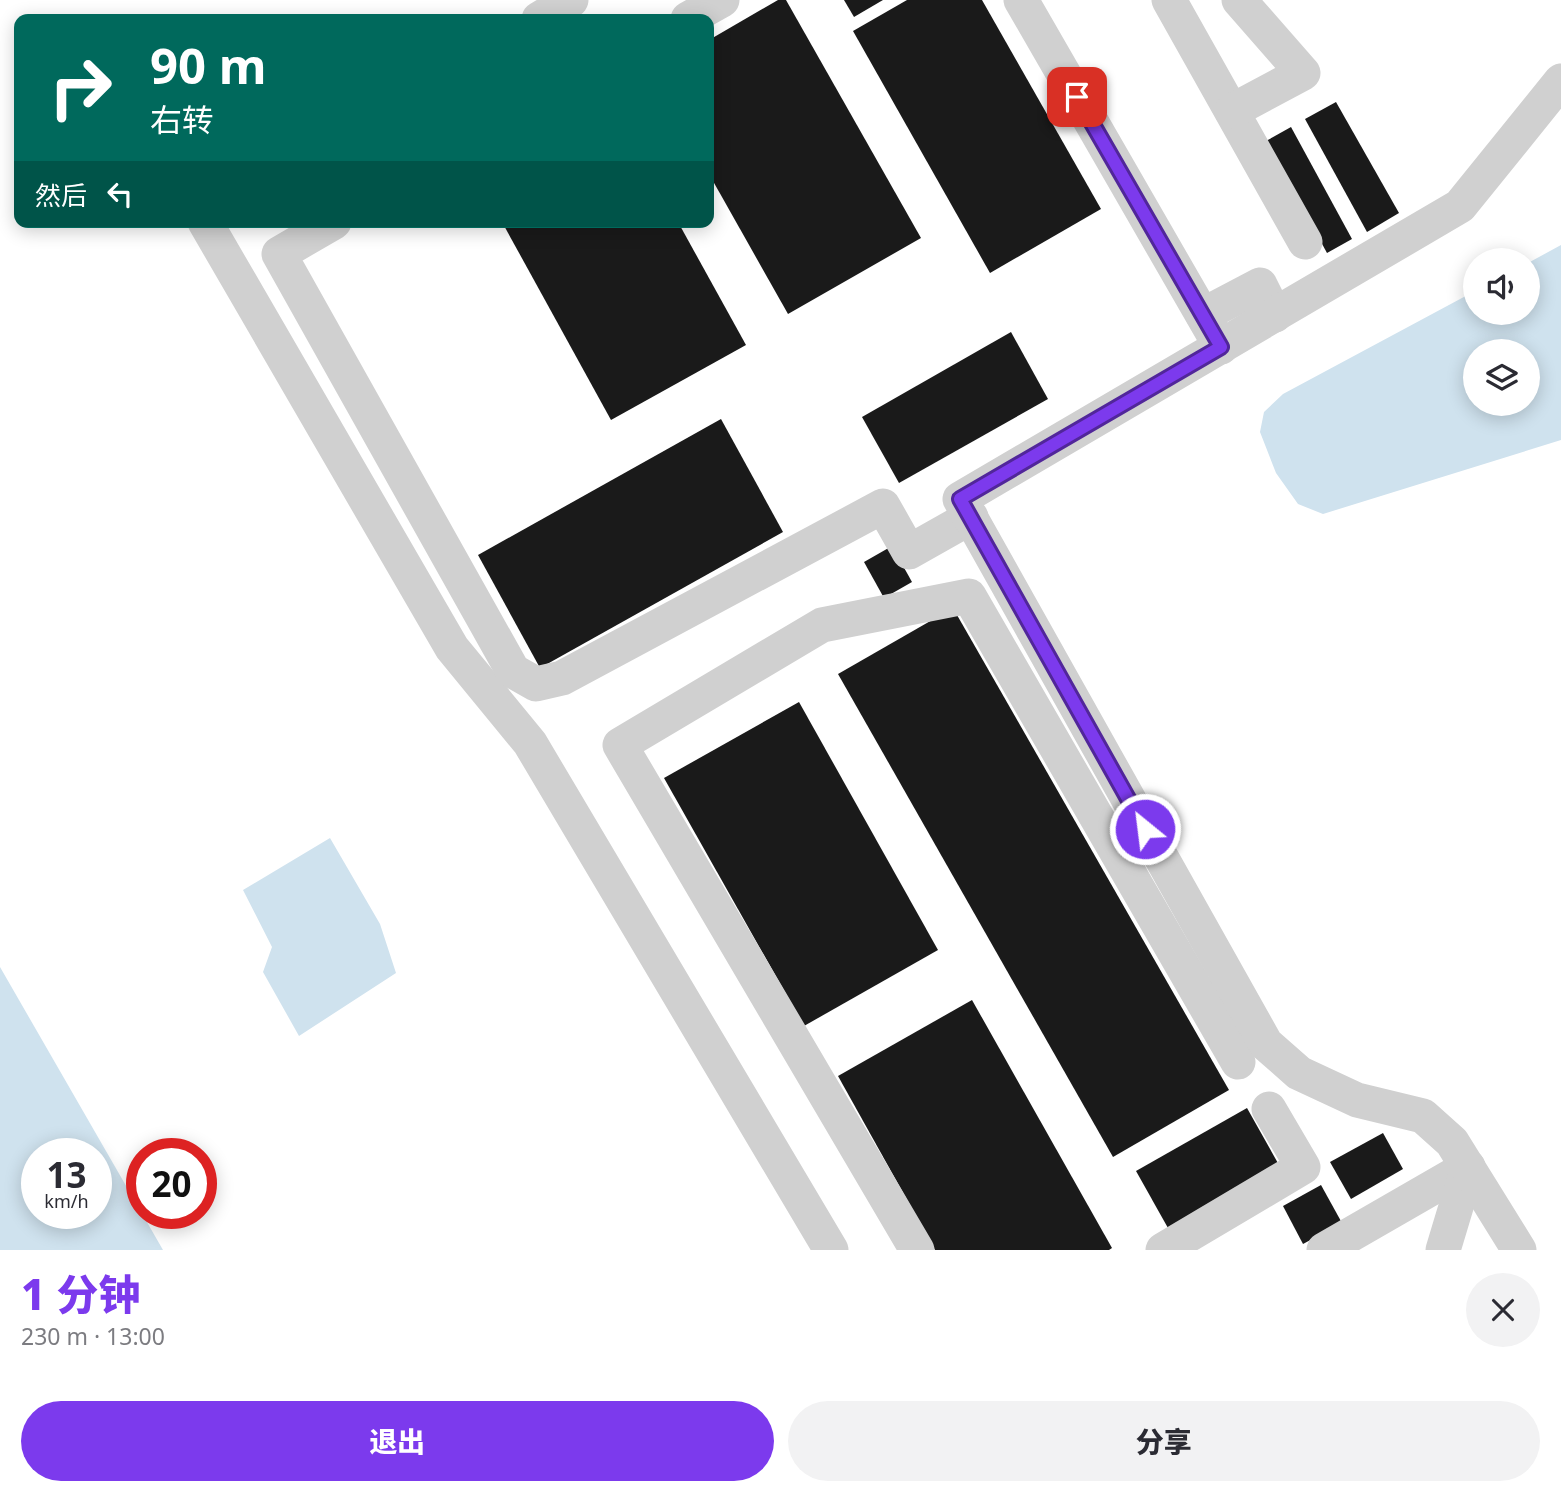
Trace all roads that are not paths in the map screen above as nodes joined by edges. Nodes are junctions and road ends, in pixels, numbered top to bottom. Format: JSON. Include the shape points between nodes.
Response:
{"nodes":[{"id":1,"x":571,"y":0,"type":"edge"},
{"id":2,"x":1021,"y":0,"type":"edge"},
{"id":3,"x":1169,"y":0,"type":"edge"},
{"id":4,"x":1239,"y":0,"type":"edge"},
{"id":5,"x":547,"y":14,"type":"edge"},
{"id":6,"x":1561,"y":80,"type":"edge"},
{"id":7,"x":1232,"y":111,"type":"junction"},
{"id":8,"x":208,"y":228,"type":"edge"},
{"id":9,"x":324,"y":228,"type":"edge"},
{"id":10,"x":1305,"y":242,"type":"dead end"},
{"id":11,"x":1202,"y":315,"type":"junction"},
{"id":12,"x":1275,"y":315,"type":"junction"},
{"id":13,"x":1221,"y":347,"type":"junction"},
{"id":14,"x":971,"y":517,"type":"junction"},
{"id":15,"x":1238,"y":1062,"type":"dead end"},
{"id":16,"x":1269,"y":1109,"type":"dead end"},
{"id":17,"x":1468,"y":1167,"type":"junction"},
{"id":18,"x":1171,"y":1248,"type":"edge"},
{"id":19,"x":831,"y":1250,"type":"edge"},
{"id":20,"x":917,"y":1250,"type":"edge"},
{"id":21,"x":1324,"y":1250,"type":"edge"},
{"id":22,"x":1443,"y":1250,"type":"edge"},
{"id":23,"x":1519,"y":1250,"type":"edge"}],
"edges":[{"from":1,"to":5,"type":"lane"},
{"from":2,"to":11,"type":"lane"},
{"from":3,"to":7,"type":"lane"},
{"from":4,"to":7,"type":"lane","via":[[1303,73]]},
{"from":6,"to":12,"type":"lane","via":[[1460,206]]},
{"from":7,"to":10,"type":"lane"},
{"from":8,"to":19,"type":"lane","via":[[452,648],[530,743]]},
{"from":9,"to":14,"type":"lane","via":[[278,254],[513,671],[536,684],[562,678],[883,506],[909,552]]},
{"from":11,"to":12,"type":"lane","via":[[1260,285]]},
{"from":11,"to":13,"type":"lane"},
{"from":12,"to":13,"type":"lane"},
{"from":13,"to":14,"type":"lane","via":[[960,499]]},
{"from":14,"to":17,"type":"lane","via":[[1266,1044],[1299,1073],[1357,1100],[1423,1116],[1452,1142]]},
{"from":15,"to":20,"type":"lane","via":[[969,596],[821,625],[620,744]]},
{"from":16,"to":18,"type":"lane","via":[[1303,1167]]},
{"from":17,"to":21,"type":"lane"},
{"from":17,"to":22,"type":"lane"},
{"from":17,"to":23,"type":"lane"}]}
